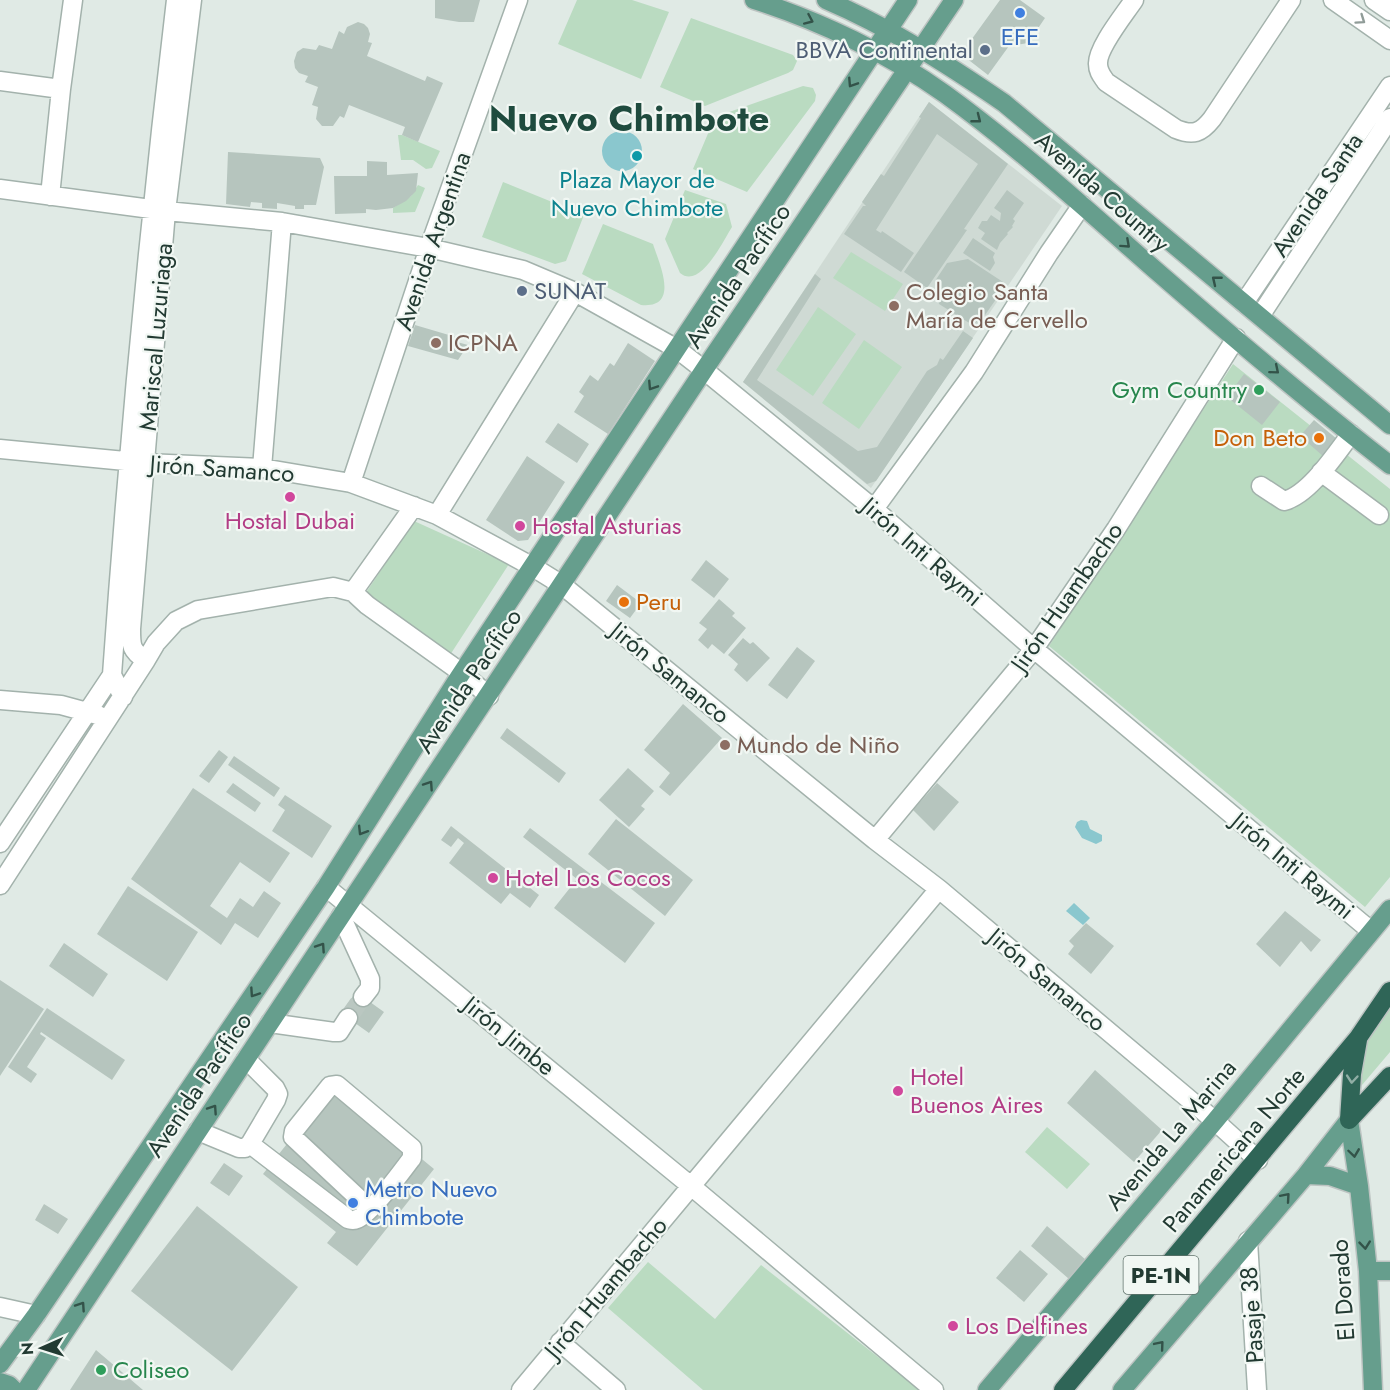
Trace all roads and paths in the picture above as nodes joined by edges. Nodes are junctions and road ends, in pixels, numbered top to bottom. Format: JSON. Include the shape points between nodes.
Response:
{"nodes":[{"id":1,"x":73,"y":0,"type":"edge"},
{"id":2,"x":176,"y":0,"type":"edge"},
{"id":3,"x":192,"y":0,"type":"edge"},
{"id":4,"x":518,"y":0,"type":"edge"},
{"id":5,"x":754,"y":0,"type":"edge"},
{"id":6,"x":826,"y":0,"type":"edge"},
{"id":7,"x":908,"y":0,"type":"edge"},
{"id":8,"x":954,"y":0,"type":"edge"},
{"id":9,"x":1134,"y":0,"type":"edge"},
{"id":10,"x":1291,"y":0,"type":"edge"},
{"id":11,"x":1333,"y":0,"type":"edge"},
{"id":12,"x":1374,"y":0,"type":"edge"},
{"id":13,"x":1390,"y":11,"type":"edge"},
{"id":14,"x":887,"y":30,"type":"junction"},
{"id":15,"x":1390,"y":40,"type":"edge"},
{"id":16,"x":920,"y":49,"type":"junction"},
{"id":17,"x":873,"y":52,"type":"junction"},
{"id":18,"x":906,"y":69,"type":"junction"},
{"id":19,"x":0,"y":81,"type":"edge"},
{"id":20,"x":1390,"y":86,"type":"edge"},
{"id":21,"x":61,"y":88,"type":"junction"},
{"id":22,"x":1390,"y":118,"type":"edge"},
{"id":23,"x":0,"y":189,"type":"edge"},
{"id":24,"x":50,"y":196,"type":"junction"},
{"id":25,"x":1082,"y":205,"type":"junction"},
{"id":26,"x":159,"y":210,"type":"junction"},
{"id":27,"x":282,"y":222,"type":"junction"},
{"id":28,"x":1174,"y":246,"type":"junction"},
{"id":29,"x":429,"y":248,"type":"junction"},
{"id":30,"x":1155,"y":269,"type":"junction"},
{"id":31,"x":575,"y":292,"type":"junction"},
{"id":32,"x":1244,"y":303,"type":"junction"},
{"id":33,"x":1260,"y":316,"type":"junction"},
{"id":34,"x":1236,"y":338,"type":"junction"},
{"id":35,"x":677,"y":349,"type":"junction"},
{"id":36,"x":705,"y":370,"type":"junction"},
{"id":37,"x":1334,"y":380,"type":"junction"},
{"id":38,"x":1314,"y":403,"type":"junction"},
{"id":39,"x":1390,"y":425,"type":"edge"},
{"id":40,"x":1351,"y":434,"type":"junction"},
{"id":41,"x":0,"y":449,"type":"edge"},
{"id":42,"x":127,"y":461,"type":"junction"},
{"id":43,"x":146,"y":463,"type":"junction"},
{"id":44,"x":1390,"y":465,"type":"edge"},
{"id":45,"x":262,"y":468,"type":"junction"},
{"id":46,"x":1321,"y":472,"type":"junction"},
{"id":47,"x":351,"y":483,"type":"junction"},
{"id":48,"x":1261,"y":486,"type":"dead end"},
{"id":49,"x":414,"y":506,"type":"junction"},
{"id":50,"x":874,"y":509,"type":"junction"},
{"id":51,"x":1379,"y":514,"type":"dead end"},
{"id":52,"x":437,"y":515,"type":"junction"},
{"id":53,"x":533,"y":567,"type":"junction"},
{"id":54,"x":562,"y":585,"type":"junction"},
{"id":55,"x":353,"y":592,"type":"junction"},
{"id":56,"x":1034,"y":649,"type":"junction"},
{"id":57,"x":146,"y":660,"type":"junction"},
{"id":58,"x":462,"y":673,"type":"junction"},
{"id":59,"x":112,"y":675,"type":"junction"},
{"id":60,"x":489,"y":696,"type":"junction"},
{"id":61,"x":123,"y":698,"type":"junction"},
{"id":62,"x":0,"y":700,"type":"edge"},
{"id":63,"x":88,"y":711,"type":"junction"},
{"id":64,"x":108,"y":719,"type":"junction"},
{"id":65,"x":875,"y":840,"type":"junction"},
{"id":66,"x":0,"y":843,"type":"edge"},
{"id":67,"x":0,"y":885,"type":"edge"},
{"id":68,"x":326,"y":887,"type":"junction"},
{"id":69,"x":939,"y":889,"type":"junction"},
{"id":70,"x":1390,"y":909,"type":"edge"},
{"id":71,"x":345,"y":910,"type":"junction"},
{"id":72,"x":1371,"y":931,"type":"junction"},
{"id":73,"x":1390,"y":991,"type":"edge"},
{"id":74,"x":363,"y":997,"type":"tunnel mouth"},
{"id":75,"x":348,"y":1018,"type":"tunnel mouth"},
{"id":76,"x":270,"y":1023,"type":"junction"},
{"id":77,"x":1358,"y":1038,"type":"junction"},
{"id":78,"x":246,"y":1059,"type":"junction"},
{"id":79,"x":1390,"y":1076,"type":"edge"},
{"id":80,"x":1349,"y":1120,"type":"junction"},
{"id":81,"x":1215,"y":1121,"type":"junction"},
{"id":82,"x":198,"y":1131,"type":"junction"},
{"id":83,"x":250,"y":1144,"type":"junction"},
{"id":84,"x":1258,"y":1160,"type":"junction"},
{"id":85,"x":1306,"y":1175,"type":"junction"},
{"id":86,"x":691,"y":1186,"type":"junction"},
{"id":87,"x":1359,"y":1186,"type":"junction"},
{"id":88,"x":370,"y":1209,"type":"junction"},
{"id":89,"x":1248,"y":1241,"type":"junction"},
{"id":90,"x":1390,"y":1271,"type":"edge"},
{"id":91,"x":1368,"y":1272,"type":"junction"},
{"id":92,"x":0,"y":1307,"type":"edge"},
{"id":93,"x":36,"y":1315,"type":"junction"},
{"id":94,"x":560,"y":1342,"type":"junction"},
{"id":95,"x":0,"y":1364,"type":"edge"},
{"id":96,"x":0,"y":1382,"type":"edge"},
{"id":97,"x":14,"y":1390,"type":"edge"},
{"id":98,"x":26,"y":1390,"type":"edge"},
{"id":99,"x":521,"y":1390,"type":"edge"},
{"id":100,"x":616,"y":1390,"type":"edge"},
{"id":101,"x":934,"y":1390,"type":"edge"},
{"id":102,"x":987,"y":1390,"type":"edge"},
{"id":103,"x":1063,"y":1390,"type":"edge"},
{"id":104,"x":1122,"y":1390,"type":"edge"},
{"id":105,"x":1257,"y":1390,"type":"edge"},
{"id":106,"x":1373,"y":1390,"type":"edge"}],
"edges":[{"from":1,"to":21,"type":"street"},
{"from":2,"to":26,"type":"street","name":"Mariscal Luzuriaga"},
{"from":3,"to":26,"type":"street","name":"Mariscal Luzuriaga"},
{"from":4,"to":29,"type":"street","name":"Avenida Argentina"},
{"from":5,"to":17,"type":"main road","name":"Avenida Country","one_way":true,"via":[[806,18]]},
{"from":6,"to":14,"type":"main road","name":"Avenida Country"},
{"from":7,"to":14,"type":"main road","name":"Avenida Pacífico"},
{"from":8,"to":16,"type":"main road","name":"Avenida Pacífico"},
{"from":9,"to":10,"type":"street","via":[[1101,52],[1099,73],[1106,82],[1176,129],[1196,133],[1212,119]]},
{"from":11,"to":15,"type":"street","one_way":true},
{"from":12,"to":13,"type":"street"},
{"from":14,"to":16,"type":"main road","name":"Avenida Country"},
{"from":14,"to":17,"type":"main road","name":"Avenida Pacífico"},
{"from":16,"to":18,"type":"main road","name":"Avenida Pacífico"},
{"from":16,"to":28,"type":"main road","name":"Avenida Country","via":[[1004,103]]},
{"from":17,"to":18,"type":"main road","name":"Avenida Country"},
{"from":17,"to":35,"type":"main road","name":"Avenida Pacífico","one_way":true},
{"from":18,"to":25,"type":"main road","name":"Avenida Country","one_way":true,"via":[[944,93]]},
{"from":18,"to":36,"type":"main road","name":"Avenida Pacífico"},
{"from":19,"to":21,"type":"street"},
{"from":20,"to":32,"type":"street","name":"Avenida Santa"},
{"from":21,"to":24,"type":"street"},
{"from":22,"to":33,"type":"street","name":"Avenida Santa"},
{"from":23,"to":24,"type":"street","name":"Jirón Inti Raymi"},
{"from":24,"to":26,"type":"street","name":"Jirón Inti Raymi"},
{"from":25,"to":30,"type":"main road","name":"Avenida Country","one_way":true},
{"from":25,"to":50,"type":"street","via":[[974,372]]},
{"from":26,"to":27,"type":"street","name":"Jirón Inti Raymi"},
{"from":26,"to":42,"type":"street","name":"Mariscal Luzuriaga"},
{"from":26,"to":43,"type":"street","name":"Mariscal Luzuriaga"},
{"from":27,"to":29,"type":"street","name":"Jirón Inti Raymi"},
{"from":27,"to":45,"type":"street"},
{"from":28,"to":30,"type":"main road"},
{"from":32,"to":28,"type":"main road","name":"Avenida Country","one_way":true},
{"from":29,"to":31,"type":"street","name":"Jirón Inti Raymi","via":[[523,270]]},
{"from":29,"to":47,"type":"street","name":"Avenida Argentina"},
{"from":30,"to":34,"type":"main road","name":"Avenida Country"},
{"from":31,"to":35,"type":"street","name":"Jirón Inti Raymi"},
{"from":31,"to":52,"type":"street"},
{"from":32,"to":33,"type":"main road","name":"Avenida Country"},
{"from":33,"to":37,"type":"main road","name":"Avenida Country"},
{"from":34,"to":38,"type":"main road","name":"Avenida Country","one_way":true},
{"from":34,"to":56,"type":"street","name":"Jirón Huambacho","via":[[1116,529]]},
{"from":35,"to":36,"type":"street","name":"Jirón Inti Raymi"},
{"from":35,"to":53,"type":"main road","name":"Avenida Pacífico","one_way":true},
{"from":36,"to":50,"type":"street","name":"Jirón Inti Raymi"},
{"from":36,"to":54,"type":"main road","name":"Avenida Pacífico"},
{"from":37,"to":38,"type":"main road"},
{"from":37,"to":39,"type":"main road","name":"Avenida Country"},
{"from":38,"to":40,"type":"main road","name":"Avenida Country"},
{"from":40,"to":44,"type":"main road","name":"Avenida Country"},
{"from":40,"to":46,"type":"street"},
{"from":41,"to":42,"type":"street","name":"Jirón Samanco"},
{"from":42,"to":43,"type":"street","name":"Jirón Samanco"},
{"from":42,"to":59,"type":"street","name":"Mariscal Luzuriaga"},
{"from":43,"to":45,"type":"street","name":"Jirón Samanco"},
{"from":43,"to":57,"type":"street","name":"Mariscal Luzuriaga","via":[[131,644],[135,653]]},
{"from":45,"to":47,"type":"street","name":"Jirón Samanco"},
{"from":46,"to":48,"type":"street","via":[[1296,498],[1284,501]]},
{"from":46,"to":51,"type":"street"},
{"from":47,"to":49,"type":"street","name":"Jirón Samanco"},
{"from":49,"to":52,"type":"street","name":"Jirón Samanco"},
{"from":49,"to":55,"type":"street"},
{"from":50,"to":56,"type":"street","name":"Jirón Inti Raymi"},
{"from":52,"to":53,"type":"street","name":"Jirón Samanco"},
{"from":53,"to":54,"type":"street","name":"Jirón Samanco"},
{"from":53,"to":58,"type":"main road","name":"Avenida Pacífico"},
{"from":54,"to":60,"type":"main road","name":"Avenida Pacífico"},
{"from":54,"to":65,"type":"street","name":"Jirón Samanco"},
{"from":55,"to":57,"type":"street","via":[[333,587],[198,610],[176,621]]},
{"from":55,"to":58,"type":"street"},
{"from":56,"to":65,"type":"street","name":"Jirón Huambacho"},
{"from":56,"to":72,"type":"street","name":"Jirón Inti Raymi"},
{"from":57,"to":61,"type":"street"},
{"from":58,"to":60,"type":"street"},
{"from":58,"to":68,"type":"main road","name":"Avenida Pacífico","one_way":true},
{"from":59,"to":61,"type":"street","name":"Mariscal Luzuriaga"},
{"from":59,"to":63,"type":"street","name":"Mariscal Luzuriaga"},
{"from":71,"to":60,"type":"main road","name":"Avenida Pacífico","one_way":true},
{"from":61,"to":64,"type":"street"},
{"from":62,"to":63,"type":"street"},
{"from":63,"to":64,"type":"street"},
{"from":63,"to":66,"type":"street","name":"Mariscal Luzuriaga"},
{"from":64,"to":67,"type":"street"},
{"from":65,"to":69,"type":"street","name":"Jirón Samanco"},
{"from":68,"to":71,"type":"street","name":"Jirón Jimbe"},
{"from":68,"to":93,"type":"main road","name":"Avenida Pacífico","one_way":true},
{"from":69,"to":81,"type":"street","name":"Jirón Samanco"},
{"from":69,"to":86,"type":"street","name":"Jirón Huambacho"},
{"from":70,"to":72,"type":"main road","name":"Avenida La Marina"},
{"from":71,"to":74,"type":"street","via":[[370,979],[370,988]]},
{"from":76,"to":71,"type":"main road","name":"Avenida Pacífico","one_way":true},
{"from":71,"to":86,"type":"street","name":"Jirón Jimbe"},
{"from":72,"to":81,"type":"main road","name":"Avenida La Marina"},
{"from":73,"to":77,"type":"highway","name":"Panamericana Norte","number":"PE-1N"},
{"from":75,"to":76,"type":"street","via":[[339,1032]]},
{"from":76,"to":78,"type":"main road","name":"Avenida Pacífico"},
{"from":77,"to":80,"type":"highway","one_way":true},
{"from":77,"to":84,"type":"highway","name":"Panamericana Norte","number":"PE-1N"},
{"from":82,"to":78,"type":"main road","name":"Avenida Pacífico","one_way":true},
{"from":78,"to":83,"type":"street","via":[[278,1094]]},
{"from":79,"to":80,"type":"highway"},
{"from":80,"to":85,"type":"main road"},
{"from":80,"to":87,"type":"main road","name":"El Dorado","one_way":true},
{"from":81,"to":84,"type":"street","name":"Jirón Samanco"},
{"from":81,"to":102,"type":"main road","name":"Avenida La Marina"},
{"from":82,"to":83,"type":"street","via":[[239,1148]]},
{"from":98,"to":82,"type":"main road","name":"Avenida Pacífico","one_way":true},
{"from":83,"to":88,"type":"street","via":[[348,1219],[360,1219]]},
{"from":84,"to":103,"type":"highway","name":"Panamericana Norte","number":"PE-1N"},
{"from":85,"to":87,"type":"main road","via":[[1330,1176]]},
{"from":89,"to":85,"type":"main road","one_way":true},
{"from":86,"to":94,"type":"street","name":"Jirón Huambacho"},
{"from":86,"to":101,"type":"street","name":"Jirón Jimbe"},
{"from":87,"to":91,"type":"main road","name":"El Dorado","one_way":true},
{"from":88,"to":88,"type":"street","via":[[293,1137],[330,1086],[338,1085],[412,1148],[412,1158]]},
{"from":104,"to":89,"type":"main road","one_way":true},
{"from":89,"to":105,"type":"street","name":"Pasaje 38"},
{"from":90,"to":91,"type":"main road"},
{"from":91,"to":106,"type":"main road","name":"El Dorado"},
{"from":92,"to":93,"type":"street"},
{"from":93,"to":95,"type":"main road","name":"Avenida Pacífico"},
{"from":94,"to":99,"type":"street","name":"Jirón Huambacho"},
{"from":94,"to":100,"type":"street"},
{"from":96,"to":97,"type":"main road"}]}
